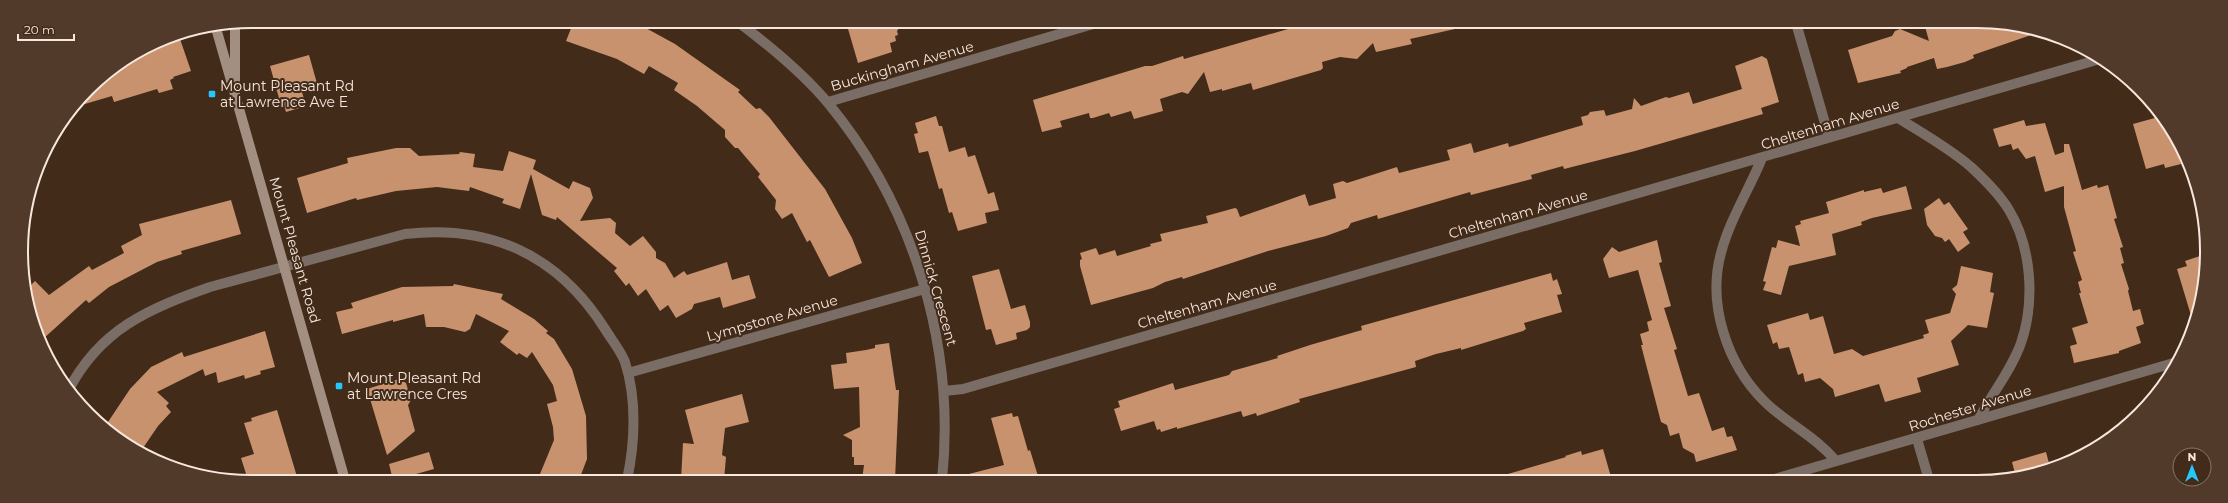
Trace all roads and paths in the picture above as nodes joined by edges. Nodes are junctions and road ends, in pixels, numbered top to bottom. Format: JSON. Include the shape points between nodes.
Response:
{"nodes":[{"id":1,"x":235,"y":28,"type":"edge"},
{"id":2,"x":745,"y":28,"type":"edge"},
{"id":3,"x":1080,"y":28,"type":"edge"},
{"id":4,"x":1797,"y":28,"type":"edge"},
{"id":5,"x":217,"y":31,"type":"edge"},
{"id":6,"x":2093,"y":61,"type":"edge"},
{"id":7,"x":235,"y":92,"type":"junction"},
{"id":8,"x":828,"y":102,"type":"junction"},
{"id":9,"x":1898,"y":118,"type":"junction"},
{"id":10,"x":1829,"y":137,"type":"junction"},
{"id":11,"x":1762,"y":158,"type":"junction"},
{"id":12,"x":285,"y":266,"type":"junction"},
{"id":13,"x":925,"y":289,"type":"junction"},
{"id":14,"x":2169,"y":364,"type":"edge"},
{"id":15,"x":628,"y":373,"type":"junction"},
{"id":16,"x":72,"y":385,"type":"edge"},
{"id":17,"x":944,"y":391,"type":"junction"},
{"id":18,"x":1978,"y":420,"type":"junction"},
{"id":19,"x":1917,"y":439,"type":"junction"},
{"id":20,"x":1836,"y":461,"type":"junction"},
{"id":21,"x":344,"y":475,"type":"edge"},
{"id":22,"x":628,"y":475,"type":"edge"},
{"id":23,"x":942,"y":475,"type":"edge"},
{"id":24,"x":1788,"y":475,"type":"edge"},
{"id":25,"x":1928,"y":475,"type":"edge"}],
"edges":[{"from":1,"to":7,"type":"main road"},
{"from":2,"to":8,"type":"street","name":"Dinnick Crescent","via":[[792,66]]},
{"from":3,"to":8,"type":"street","name":"Buckingham Avenue"},
{"from":4,"to":10,"type":"street"},
{"from":5,"to":7,"type":"main road","name":"Mount Pleasant Road"},
{"from":6,"to":9,"type":"street","name":"Cheltenham Avenue"},
{"from":7,"to":12,"type":"main road","name":"Mount Pleasant Road"},
{"from":8,"to":13,"type":"street","name":"Dinnick Crescent","via":[[866,157],[901,220],[914,251]]},
{"from":9,"to":10,"type":"street","name":"Cheltenham Avenue"},
{"from":9,"to":18,"type":"street","via":[[1956,156],[1985,181],[2010,210],[2023,245],[2030,282],[2027,323],[2008,372],[1989,398]]},
{"from":10,"to":11,"type":"street","name":"Cheltenham Avenue"},
{"from":11,"to":17,"type":"street","name":"Cheltenham Avenue","via":[[963,389]]},
{"from":11,"to":20,"type":"street","via":[[1730,226],[1720,254],[1717,292],[1722,327],[1734,360],[1754,391],[1773,410],[1821,445]]},
{"from":12,"to":15,"type":"street","via":[[405,234],[442,232],[484,238],[542,261],[563,277],[596,314],[624,361]]},
{"from":12,"to":16,"type":"street","via":[[210,287],[136,317],[97,350]]},
{"from":12,"to":21,"type":"main road","name":"Mount Pleasant Road"},
{"from":13,"to":15,"type":"street","name":"Lympstone Avenue"},
{"from":13,"to":17,"type":"street","name":"Dinnick Crescent","via":[[942,365]]},
{"from":14,"to":18,"type":"street","name":"Rochester Avenue"},
{"from":15,"to":22,"type":"street","via":[[633,433]]},
{"from":17,"to":23,"type":"street","name":"Dinnick Crescent"},
{"from":18,"to":19,"type":"street","name":"Rochester Avenue"},
{"from":19,"to":20,"type":"street","name":"Rochester Avenue"},
{"from":19,"to":25,"type":"street"},
{"from":20,"to":24,"type":"street","name":"Rochester Avenue"}]}
